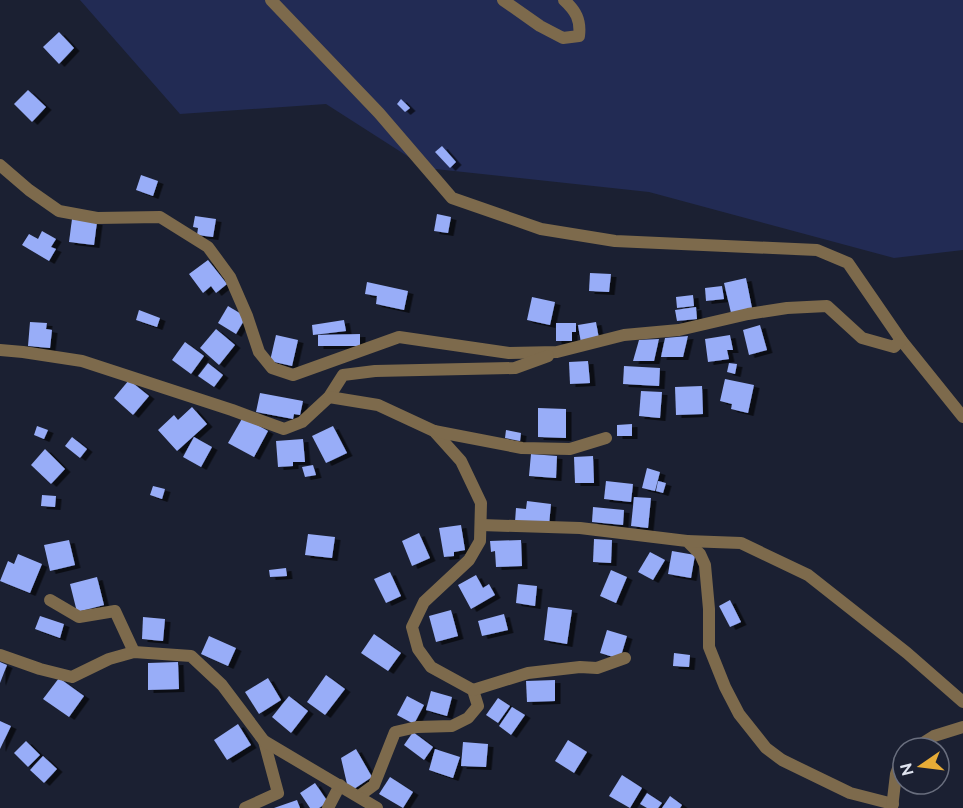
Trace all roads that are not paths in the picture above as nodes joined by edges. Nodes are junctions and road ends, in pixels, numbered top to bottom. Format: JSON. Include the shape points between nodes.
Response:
{"nodes":[{"id":1,"x":271,"y":0,"type":"edge"},
{"id":2,"x":503,"y":0,"type":"edge"},
{"id":3,"x":564,"y":0,"type":"edge"},
{"id":4,"x":0,"y":165,"type":"edge"},
{"id":5,"x":901,"y":340,"type":"junction"},
{"id":6,"x":0,"y":350,"type":"edge"},
{"id":7,"x":557,"y":352,"type":"junction"},
{"id":8,"x":329,"y":397,"type":"junction"},
{"id":9,"x":963,"y":417,"type":"edge"},
{"id":10,"x":434,"y":431,"type":"junction"},
{"id":11,"x":606,"y":438,"type":"dead end"},
{"id":12,"x":481,"y":525,"type":"junction"},
{"id":13,"x":687,"y":541,"type":"junction"},
{"id":14,"x":50,"y":600,"type":"dead end"},
{"id":15,"x":134,"y":652,"type":"junction"},
{"id":16,"x":0,"y":655,"type":"edge"},
{"id":17,"x":625,"y":658,"type":"dead end"},
{"id":18,"x":473,"y":690,"type":"junction"},
{"id":19,"x":963,"y":702,"type":"edge"},
{"id":20,"x":963,"y":727,"type":"edge"},
{"id":21,"x":934,"y":736,"type":"edge"},
{"id":22,"x":264,"y":741,"type":"junction"},
{"id":23,"x":340,"y":785,"type":"junction"},
{"id":24,"x":359,"y":796,"type":"junction"},
{"id":25,"x":893,"y":806,"type":"edge"},
{"id":26,"x":245,"y":808,"type":"edge"},
{"id":27,"x":328,"y":808,"type":"edge"},
{"id":28,"x":377,"y":808,"type":"edge"}],
"edges":[{"from":1,"to":5,"type":"street","via":[[379,113],[452,198],[541,229],[615,241],[817,250],[848,263]]},
{"from":2,"to":3,"type":"street","via":[[563,38],[579,36],[580,23]]},
{"from":4,"to":7,"type":"street","via":[[59,211],[97,218],[160,217],[208,247],[230,277],[259,352],[273,369],[293,375],[399,337],[509,353]]},
{"from":5,"to":7,"type":"street","via":[[894,347],[862,338],[827,306],[747,314],[679,330],[624,335]]},
{"from":5,"to":9,"type":"street"},
{"from":6,"to":8,"type":"street","via":[[82,361],[284,429],[302,422]]},
{"from":7,"to":8,"type":"street","via":[[515,368],[343,375]]},
{"from":8,"to":10,"type":"street","via":[[378,405]]},
{"from":10,"to":11,"type":"street","via":[[522,448],[570,449]]},
{"from":10,"to":12,"type":"street","via":[[466,472],[481,503]]},
{"from":12,"to":13,"type":"street","via":[[580,528]]},
{"from":12,"to":18,"type":"street","via":[[480,541],[469,560],[424,602],[412,627],[418,649],[431,668]]},
{"from":13,"to":19,"type":"street","via":[[741,543],[808,575]]},
{"from":13,"to":25,"type":"street","via":[[705,565],[709,647],[739,714],[766,748],[782,760],[850,793]]},
{"from":14,"to":15,"type":"street","via":[[79,617],[115,611]]},
{"from":15,"to":16,"type":"street","via":[[72,677]]},
{"from":15,"to":22,"type":"street","via":[[191,656],[222,685]]},
{"from":17,"to":18,"type":"street","via":[[597,668],[528,673]]},
{"from":18,"to":24,"type":"street","via":[[477,706],[468,718],[453,726],[395,732],[374,785]]},
{"from":20,"to":21,"type":"street"},
{"from":22,"to":23,"type":"street"},
{"from":22,"to":26,"type":"street","via":[[278,793]]},
{"from":23,"to":24,"type":"street"},
{"from":23,"to":27,"type":"street"},
{"from":24,"to":28,"type":"street"}]}
